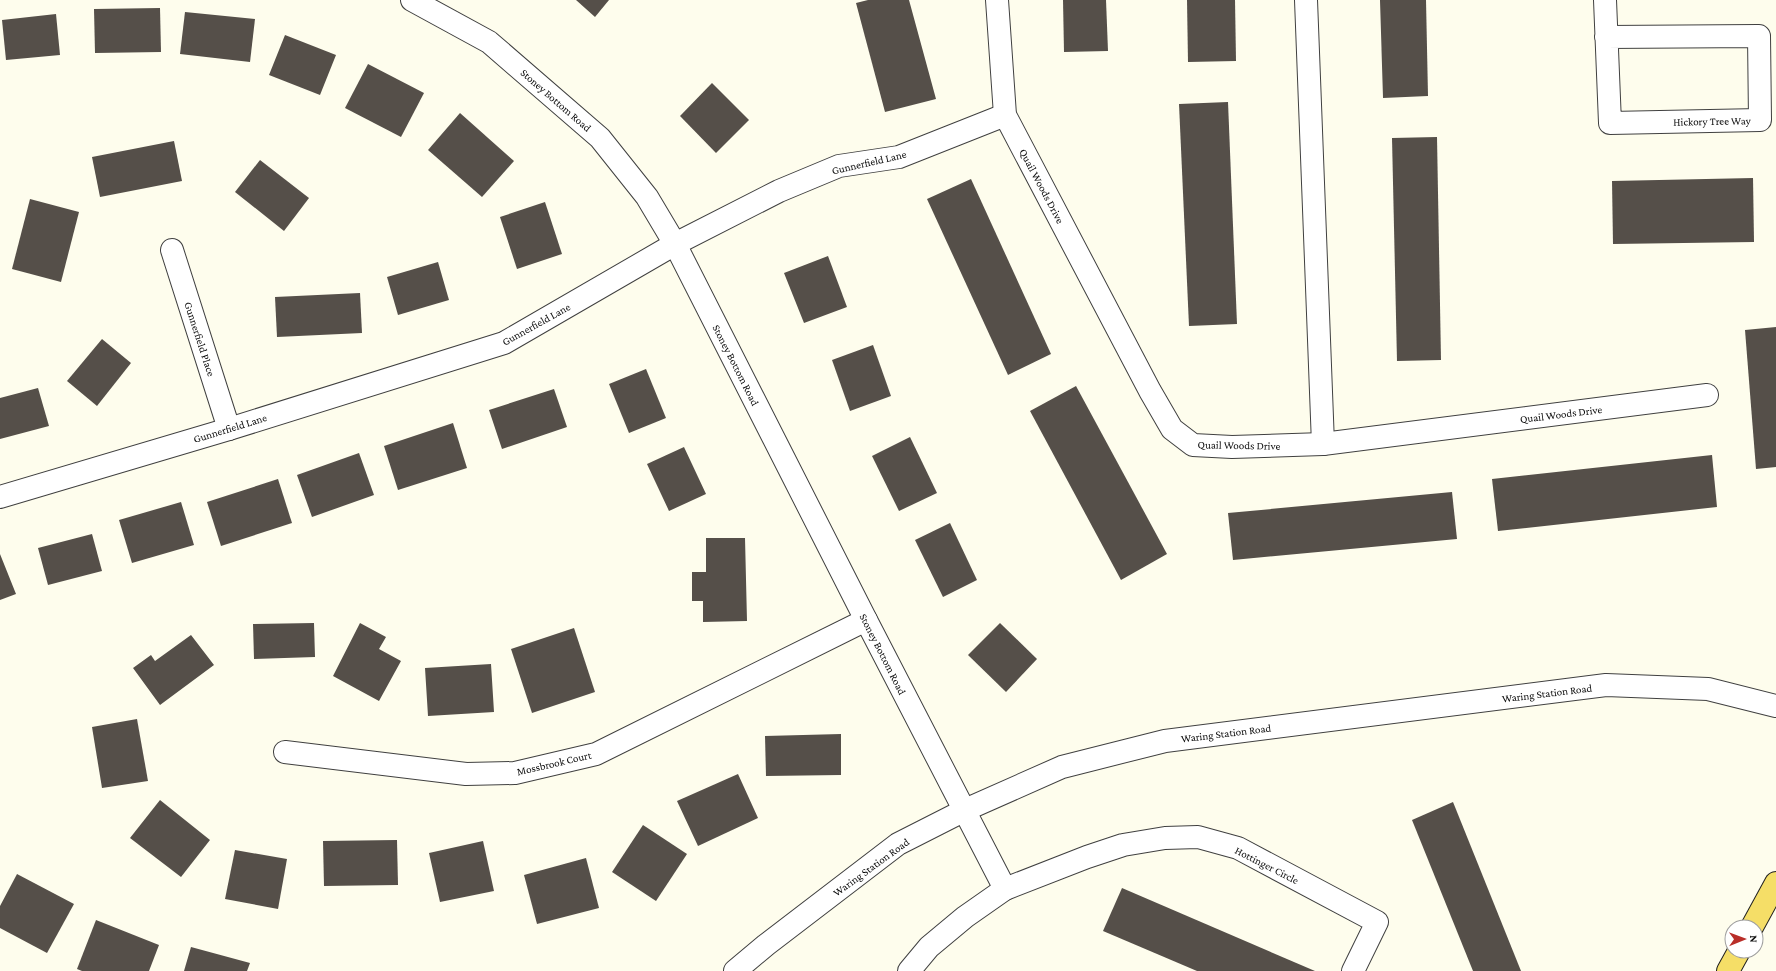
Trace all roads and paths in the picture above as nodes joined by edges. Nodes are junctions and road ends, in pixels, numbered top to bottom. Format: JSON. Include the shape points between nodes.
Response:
{"nodes":[{"id":1,"x":412,"y":0,"type":"edge"},
{"id":2,"x":997,"y":0,"type":"edge"},
{"id":3,"x":1306,"y":0,"type":"edge"},
{"id":4,"x":1605,"y":0,"type":"edge"},
{"id":5,"x":1606,"y":37,"type":"junction"},
{"id":6,"x":1005,"y":115,"type":"junction"},
{"id":7,"x":675,"y":244,"type":"junction"},
{"id":8,"x":172,"y":250,"type":"dead end"},
{"id":9,"x":1707,"y":395,"type":"dead end"},
{"id":10,"x":229,"y":429,"type":"junction"},
{"id":11,"x":1323,"y":444,"type":"junction"},
{"id":12,"x":0,"y":497,"type":"edge"},
{"id":13,"x":866,"y":620,"type":"junction"},
{"id":14,"x":1776,"y":706,"type":"edge"},
{"id":15,"x":285,"y":752,"type":"dead end"},
{"id":16,"x":965,"y":810,"type":"junction"},
{"id":17,"x":1776,"y":883,"type":"edge"},
{"id":18,"x":1005,"y":888,"type":"junction"},
{"id":19,"x":1756,"y":919,"type":"edge"},
{"id":20,"x":1735,"y":959,"type":"edge"},
{"id":21,"x":735,"y":971,"type":"edge"},
{"id":22,"x":909,"y":971,"type":"edge"},
{"id":23,"x":1353,"y":971,"type":"edge"},
{"id":24,"x":1728,"y":971,"type":"edge"}],
"edges":[{"from":1,"to":7,"type":"street","name":"Stoney Bottom Road","via":[[489,42],[600,138],[647,197]]},
{"from":2,"to":6,"type":"street","name":"Quail Woods Drive"},
{"from":3,"to":11,"type":"street"},
{"from":4,"to":5,"type":"street","name":"Hickory Tree Way"},
{"from":5,"to":5,"type":"street","name":"Hickory Tree Way","via":[[1610,123],[1760,120],[1759,36]]},
{"from":6,"to":7,"type":"street","name":"Gunnerfield Lane","via":[[899,157],[839,166],[779,191]]},
{"from":6,"to":11,"type":"street","name":"Quail Woods Drive","via":[[1150,392],[1172,429],[1193,445],[1232,447]]},
{"from":7,"to":10,"type":"street","name":"Gunnerfield Lane","via":[[504,343]]},
{"from":7,"to":13,"type":"street","name":"Stoney Bottom Road"},
{"from":8,"to":10,"type":"street","name":"Gunnerfield Place"},
{"from":9,"to":11,"type":"street","name":"Quail Woods Drive"},
{"from":10,"to":12,"type":"street","name":"Gunnerfield Lane"},
{"from":13,"to":15,"type":"street","name":"Mossbrook Court","via":[[596,754],[515,773],[466,774]]},
{"from":13,"to":16,"type":"street","name":"Stoney Bottom Road"},
{"from":14,"to":16,"type":"street","name":"Waring Station Road","via":[[1708,690],[1606,685],[1165,741],[1062,766]]},
{"from":16,"to":18,"type":"street"},
{"from":16,"to":21,"type":"street","name":"Waring Station Road","via":[[898,844]]},
{"from":17,"to":19,"type":"main road"},
{"from":18,"to":22,"type":"street","name":"Hottinger Circle","via":[[930,947]]},
{"from":18,"to":23,"type":"street","name":"Hottinger Circle","via":[[1123,845],[1165,838],[1198,837],[1238,848],[1377,922]]},
{"from":20,"to":24,"type":"main road"}]}
